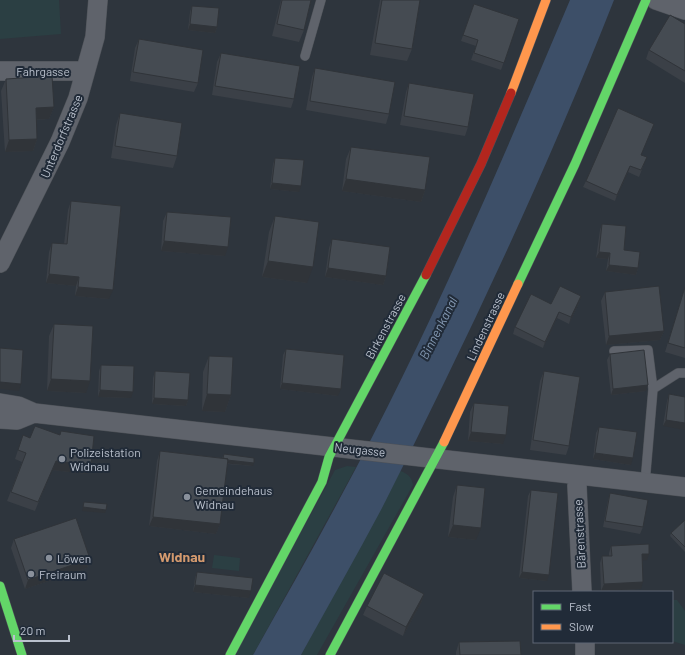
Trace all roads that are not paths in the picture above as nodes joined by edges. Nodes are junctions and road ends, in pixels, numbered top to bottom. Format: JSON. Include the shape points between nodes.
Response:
{"nodes":[{"id":1,"x":98,"y":0,"type":"edge"},
{"id":2,"x":321,"y":0,"type":"edge"},
{"id":3,"x":546,"y":0,"type":"edge"},
{"id":4,"x":646,"y":0,"type":"edge"},
{"id":5,"x":656,"y":0,"type":"edge"},
{"id":6,"x":685,"y":10,"type":"edge"},
{"id":7,"x":305,"y":56,"type":"dead end"},
{"id":8,"x":0,"y":71,"type":"edge"},
{"id":9,"x":85,"y":71,"type":"junction"},
{"id":10,"x":0,"y":263,"type":"edge"},
{"id":11,"x":614,"y":351,"type":"dead end"},
{"id":12,"x":685,"y":373,"type":"edge"},
{"id":13,"x":653,"y":389,"type":"junction"},
{"id":14,"x":0,"y":403,"type":"edge"},
{"id":15,"x":34,"y":413,"type":"junction"},
{"id":16,"x":0,"y":419,"type":"edge"},
{"id":17,"x":335,"y":447,"type":"junction"},
{"id":18,"x":429,"y":458,"type":"junction"},
{"id":19,"x":578,"y":475,"type":"junction"},
{"id":20,"x":645,"y":483,"type":"junction"},
{"id":21,"x":685,"y":487,"type":"edge"},
{"id":22,"x":0,"y":586,"type":"edge"},
{"id":23,"x":582,"y":591,"type":"edge"},
{"id":24,"x":585,"y":643,"type":"edge"},
{"id":25,"x":22,"y":655,"type":"edge"},
{"id":26,"x":230,"y":655,"type":"edge"},
{"id":27,"x":330,"y":655,"type":"edge"},
{"id":28,"x":585,"y":655,"type":"edge"}],
"edges":[{"from":1,"to":9,"type":"street","name":"Unterdorfstrasse","via":[[95,37]]},
{"from":2,"to":7,"type":"lane"},
{"from":3,"to":17,"type":"street","name":"Birkenstrasse","via":[[481,164],[441,246]]},
{"from":4,"to":18,"type":"street","name":"Lindenstrasse","via":[[575,164]]},
{"from":5,"to":6,"type":"street"},
{"from":8,"to":9,"type":"street","name":"Fahrgasse"},
{"from":9,"to":10,"type":"street","name":"Unterdorfstrasse","via":[[78,98],[60,142]]},
{"from":11,"to":13,"type":"lane","via":[[648,350]]},
{"from":12,"to":13,"type":"lane","via":[[678,373]]},
{"from":13,"to":20,"type":"lane"},
{"from":14,"to":15,"type":"street","name":"Neugasse","via":[[18,406]]},
{"from":15,"to":16,"type":"street","name":"Neugasse","via":[[17,420]]},
{"from":15,"to":17,"type":"street","name":"Neugasse"},
{"from":17,"to":18,"type":"street","name":"Neugasse"},
{"from":17,"to":26,"type":"street","name":"Birkenstrasse","via":[[329,457],[322,482]]},
{"from":18,"to":19,"type":"street","name":"Neugasse"},
{"from":18,"to":27,"type":"street","name":"Lindenstrasse"},
{"from":19,"to":20,"type":"street","name":"Neugasse"},
{"from":19,"to":23,"type":"street","name":"Bärenstrasse"},
{"from":20,"to":21,"type":"street","name":"Neugasse"},
{"from":22,"to":25,"type":"street"},
{"from":24,"to":28,"type":"street"}]}
